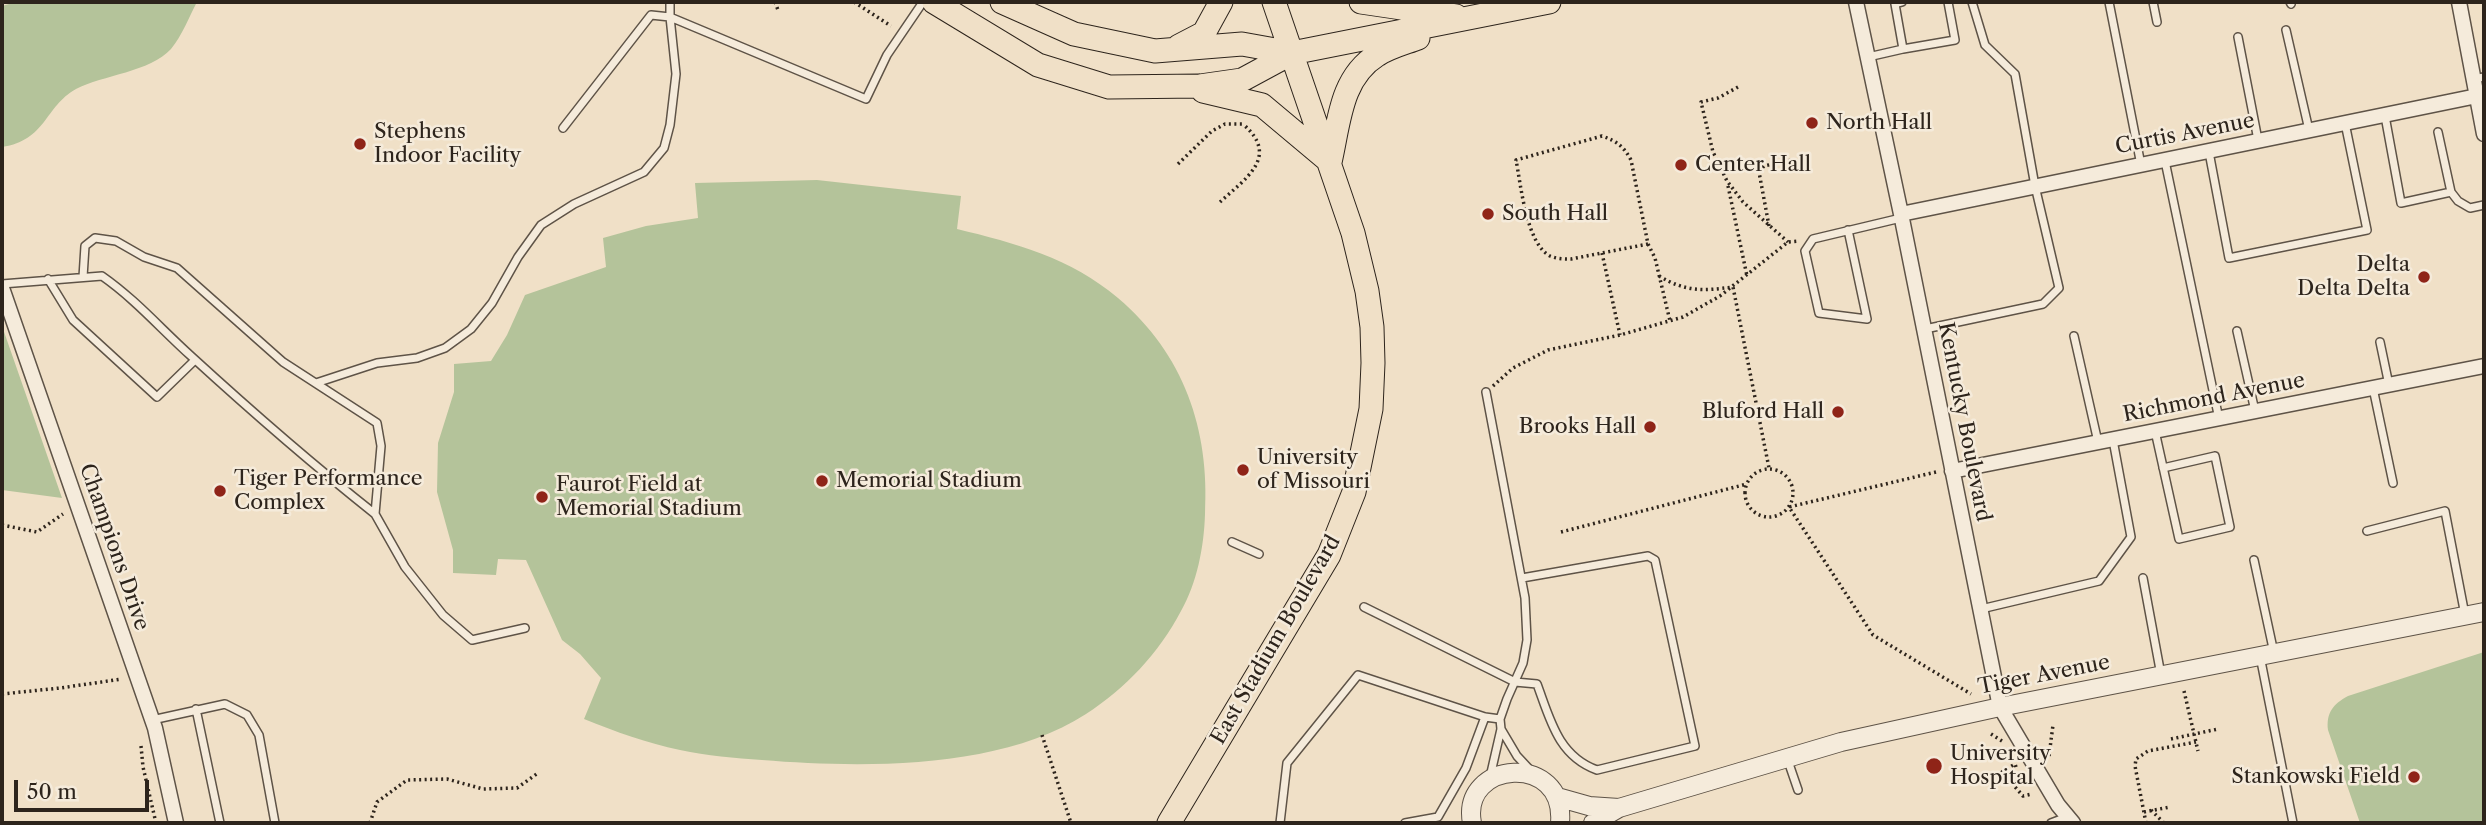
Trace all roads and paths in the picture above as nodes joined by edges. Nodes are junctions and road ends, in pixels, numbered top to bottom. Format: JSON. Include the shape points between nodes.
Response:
{"nodes":[{"id":1,"x":670,"y":2,"type":"edge"},
{"id":2,"x":775,"y":2,"type":"edge"},
{"id":3,"x":855,"y":2,"type":"edge"},
{"id":4,"x":923,"y":2,"type":"edge"},
{"id":5,"x":934,"y":2,"type":"edge"},
{"id":6,"x":1002,"y":2,"type":"edge"},
{"id":7,"x":1221,"y":2,"type":"edge"},
{"id":8,"x":1274,"y":2,"type":"edge"},
{"id":9,"x":1361,"y":2,"type":"edge"},
{"id":10,"x":1549,"y":2,"type":"edge"},
{"id":11,"x":1902,"y":2,"type":"edge"},
{"id":12,"x":1948,"y":2,"type":"edge"},
{"id":13,"x":1972,"y":2,"type":"edge"},
{"id":14,"x":2109,"y":2,"type":"edge"},
{"id":15,"x":2153,"y":2,"type":"edge"},
{"id":16,"x":2459,"y":2,"type":"edge"},
{"id":17,"x":1858,"y":4,"type":"edge"},
{"id":18,"x":778,"y":10,"type":"dead end"},
{"id":19,"x":670,"y":18,"type":"junction"},
{"id":20,"x":1466,"y":18,"type":"junction"},
{"id":21,"x":2157,"y":22,"type":"dead end"},
{"id":22,"x":2287,"y":30,"type":"dead end"},
{"id":23,"x":901,"y":34,"type":"junction"},
{"id":24,"x":2238,"y":37,"type":"dead end"},
{"id":25,"x":1903,"y":49,"type":"junction"},
{"id":26,"x":1173,"y":50,"type":"junction"},
{"id":27,"x":1292,"y":53,"type":"junction"},
{"id":28,"x":1868,"y":57,"type":"junction"},
{"id":29,"x":2479,"y":78,"type":"edge"},
{"id":30,"x":1177,"y":86,"type":"junction"},
{"id":31,"x":1738,"y":87,"type":"dead end"},
{"id":32,"x":2477,"y":96,"type":"junction"},
{"id":33,"x":2385,"y":115,"type":"junction"},
{"id":34,"x":1247,"y":119,"type":"dead end"},
{"id":35,"x":2345,"y":123,"type":"junction"},
{"id":36,"x":1244,"y":125,"type":"junction"},
{"id":37,"x":563,"y":128,"type":"dead end"},
{"id":38,"x":2309,"y":130,"type":"junction"},
{"id":39,"x":2438,"y":132,"type":"dead end"},
{"id":40,"x":2484,"y":134,"type":"edge"},
{"id":41,"x":2258,"y":141,"type":"junction"},
{"id":42,"x":2209,"y":151,"type":"junction"},
{"id":43,"x":1792,"y":160,"type":"dead end"},
{"id":44,"x":2165,"y":160,"type":"junction"},
{"id":45,"x":1330,"y":162,"type":"junction"},
{"id":46,"x":1178,"y":164,"type":"dead end"},
{"id":47,"x":2141,"y":165,"type":"junction"},
{"id":48,"x":1727,"y":181,"type":"junction"},
{"id":49,"x":2035,"y":186,"type":"junction"},
{"id":50,"x":2451,"y":191,"type":"junction"},
{"id":51,"x":1220,"y":202,"type":"dead end"},
{"id":52,"x":2484,"y":205,"type":"edge"},
{"id":53,"x":1902,"y":216,"type":"junction"},
{"id":54,"x":1769,"y":226,"type":"junction"},
{"id":55,"x":1848,"y":230,"type":"junction"},
{"id":56,"x":1648,"y":244,"type":"junction"},
{"id":57,"x":1602,"y":253,"type":"junction"},
{"id":58,"x":1659,"y":276,"type":"junction"},
{"id":59,"x":1747,"y":276,"type":"junction"},
{"id":60,"x":83,"y":277,"type":"junction"},
{"id":61,"x":48,"y":279,"type":"junction"},
{"id":62,"x":2,"y":286,"type":"edge"},
{"id":63,"x":1733,"y":287,"type":"junction"},
{"id":64,"x":1670,"y":321,"type":"junction"},
{"id":65,"x":1924,"y":329,"type":"junction"},
{"id":66,"x":2236,"y":331,"type":"dead end"},
{"id":67,"x":1620,"y":335,"type":"junction"},
{"id":68,"x":2074,"y":335,"type":"dead end"},
{"id":69,"x":2380,"y":342,"type":"dead end"},
{"id":70,"x":195,"y":360,"type":"junction"},
{"id":71,"x":2484,"y":366,"type":"edge"},
{"id":72,"x":316,"y":383,"type":"junction"},
{"id":73,"x":2389,"y":385,"type":"junction"},
{"id":74,"x":2373,"y":388,"type":"junction"},
{"id":75,"x":1486,"y":392,"type":"joint"},
{"id":76,"x":2255,"y":412,"type":"junction"},
{"id":77,"x":2219,"y":419,"type":"junction"},
{"id":78,"x":2155,"y":431,"type":"junction"},
{"id":79,"x":2105,"y":441,"type":"junction"},
{"id":80,"x":1769,"y":468,"type":"junction"},
{"id":81,"x":2163,"y":468,"type":"junction"},
{"id":82,"x":1946,"y":471,"type":"junction"},
{"id":83,"x":2393,"y":483,"type":"dead end"},
{"id":84,"x":1747,"y":484,"type":"junction"},
{"id":85,"x":103,"y":495,"type":"dead end"},
{"id":86,"x":78,"y":506,"type":"junction"},
{"id":87,"x":1789,"y":507,"type":"junction"},
{"id":88,"x":375,"y":514,"type":"junction"},
{"id":89,"x":2,"y":525,"type":"edge"},
{"id":90,"x":2367,"y":531,"type":"dead end"},
{"id":91,"x":1561,"y":532,"type":"dead end"},
{"id":92,"x":1232,"y":542,"type":"dead end"},
{"id":93,"x":1259,"y":554,"type":"dead end"},
{"id":94,"x":2254,"y":560,"type":"dead end"},
{"id":95,"x":1522,"y":578,"type":"junction"},
{"id":96,"x":2143,"y":578,"type":"dead end"},
{"id":97,"x":1364,"y":607,"type":"dead end"},
{"id":98,"x":1981,"y":609,"type":"junction"},
{"id":99,"x":2484,"y":612,"type":"edge"},
{"id":100,"x":2465,"y":616,"type":"junction"},
{"id":101,"x":525,"y":628,"type":"dead end"},
{"id":102,"x":2267,"y":655,"type":"junction"},
{"id":103,"x":2161,"y":675,"type":"junction"},
{"id":104,"x":1515,"y":682,"type":"junction"},
{"id":105,"x":125,"y":689,"type":"dead end"},
{"id":106,"x":2185,"y":691,"type":"dead end"},
{"id":107,"x":2,"y":694,"type":"edge"},
{"id":108,"x":1970,"y":694,"type":"dead end"},
{"id":109,"x":2000,"y":706,"type":"junction"},
{"id":110,"x":196,"y":709,"type":"junction"},
{"id":111,"x":1485,"y":717,"type":"junction"},
{"id":112,"x":1500,"y":719,"type":"junction"},
{"id":113,"x":152,"y":720,"type":"junction"},
{"id":114,"x":2053,"y":725,"type":"dead end"},
{"id":115,"x":1501,"y":729,"type":"junction"},
{"id":116,"x":2218,"y":729,"type":"dead end"},
{"id":117,"x":2194,"y":734,"type":"junction"},
{"id":118,"x":1042,"y":735,"type":"dead end"},
{"id":119,"x":141,"y":737,"type":"dead end"},
{"id":120,"x":2171,"y":739,"type":"dead end"},
{"id":121,"x":2196,"y":742,"type":"junction"},
{"id":122,"x":2198,"y":751,"type":"dead end"},
{"id":123,"x":1787,"y":758,"type":"junction"},
{"id":124,"x":2053,"y":767,"type":"dead end"},
{"id":125,"x":538,"y":773,"type":"dead end"},
{"id":126,"x":2021,"y":774,"type":"dead end"},
{"id":127,"x":1535,"y":775,"type":"junction"},
{"id":128,"x":1490,"y":779,"type":"junction"},
{"id":129,"x":2026,"y":784,"type":"dead end"},
{"id":130,"x":1798,"y":790,"type":"dead end"},
{"id":131,"x":1557,"y":797,"type":"junction"},
{"id":132,"x":2170,"y":807,"type":"dead end"},
{"id":133,"x":1619,"y":808,"type":"junction"},
{"id":134,"x":2151,"y":810,"type":"junction"},
{"id":135,"x":2144,"y":812,"type":"junction"},
{"id":136,"x":2070,"y":820,"type":"edge"},
{"id":137,"x":1470,"y":821,"type":"edge"},
{"id":138,"x":156,"y":823,"type":"edge"},
{"id":139,"x":176,"y":823,"type":"edge"},
{"id":140,"x":220,"y":823,"type":"edge"},
{"id":141,"x":275,"y":823,"type":"edge"},
{"id":142,"x":370,"y":823,"type":"edge"},
{"id":143,"x":1071,"y":823,"type":"edge"},
{"id":144,"x":1169,"y":823,"type":"edge"},
{"id":145,"x":1280,"y":823,"type":"edge"},
{"id":146,"x":1405,"y":823,"type":"edge"},
{"id":147,"x":1560,"y":823,"type":"edge"},
{"id":148,"x":1594,"y":823,"type":"edge"},
{"id":149,"x":2051,"y":823,"type":"edge"},
{"id":150,"x":2146,"y":823,"type":"edge"},
{"id":151,"x":2164,"y":823,"type":"edge"},
{"id":152,"x":2293,"y":823,"type":"edge"}],
"edges":[{"from":1,"to":19,"type":"lane"},
{"from":2,"to":18,"type":"path"},
{"from":3,"to":23,"type":"path"},
{"from":4,"to":23,"type":"lane"},
{"from":5,"to":30,"type":"main road","via":[[1038,65],[1109,87]]},
{"from":6,"to":26,"type":"main road","via":[[1074,34],[1155,51]]},
{"from":7,"to":26,"type":"main road","via":[[1203,33]]},
{"from":8,"to":27,"type":"main road","name":"East Stadium Boulevard"},
{"from":9,"to":20,"type":"main road"},
{"from":10,"to":20,"type":"main road"},
{"from":11,"to":25,"type":"lane","via":[[1895,4]]},
{"from":12,"to":25,"type":"lane","via":[[1955,40]]},
{"from":13,"to":49,"type":"lane","via":[[1985,44],[2015,74]]},
{"from":14,"to":47,"type":"lane"},
{"from":15,"to":21,"type":"lane"},
{"from":16,"to":29,"type":"street"},
{"from":17,"to":28,"type":"street","name":"Kentucky Boulevard"},
{"from":19,"to":23,"type":"lane","via":[[866,99]]},
{"from":19,"to":37,"type":"lane","via":[[651,15]]},
{"from":19,"to":72,"type":"lane","via":[[676,75],[670,125],[664,148],[644,173],[574,204],[541,225],[492,303],[471,328],[445,348]]},
{"from":20,"to":27,"type":"main road"},
{"from":20,"to":45,"type":"main road","via":[[1377,55],[1359,71],[1347,88]]},
{"from":22,"to":38,"type":"lane"},
{"from":24,"to":41,"type":"lane"},
{"from":25,"to":28,"type":"lane"},
{"from":26,"to":27,"type":"main road","via":[[1242,44]]},
{"from":27,"to":30,"type":"main road","via":[[1242,80]]},
{"from":27,"to":45,"type":"main road","name":"East Stadium Boulevard"},
{"from":28,"to":53,"type":"street","name":"Kentucky Boulevard"},
{"from":29,"to":32,"type":"street"},
{"from":30,"to":45,"type":"main road","via":[[1262,104]]},
{"from":31,"to":48,"type":"path","via":[[1701,102],[1713,152]]},
{"from":32,"to":33,"type":"street","name":"Curtis Avenue"},
{"from":32,"to":40,"type":"street"},
{"from":33,"to":35,"type":"street","name":"Curtis Avenue"},
{"from":33,"to":50,"type":"lane","via":[[2401,203]]},
{"from":34,"to":36,"type":"path"},
{"from":35,"to":38,"type":"street","name":"Curtis Avenue"},
{"from":35,"to":42,"type":"lane","via":[[2367,230],[2229,258]]},
{"from":36,"to":46,"type":"path","via":[[1225,124],[1212,131]]},
{"from":36,"to":51,"type":"path","via":[[1261,150],[1258,164]]},
{"from":38,"to":41,"type":"street","name":"Curtis Avenue"},
{"from":39,"to":50,"type":"lane"},
{"from":41,"to":42,"type":"street","name":"Curtis Avenue"},
{"from":42,"to":44,"type":"street","name":"Curtis Avenue"},
{"from":43,"to":54,"type":"path","via":[[1764,166],[1759,172]]},
{"from":44,"to":47,"type":"street","name":"Curtis Avenue"},
{"from":44,"to":77,"type":"lane"},
{"from":45,"to":144,"type":"main road","name":"East Stadium Boulevard","via":[[1353,233],[1371,327],[1371,409],[1354,492],[1329,555]]},
{"from":47,"to":49,"type":"street","name":"Curtis Avenue"},
{"from":48,"to":54,"type":"path"},
{"from":48,"to":59,"type":"path"},
{"from":49,"to":53,"type":"street","name":"Curtis Avenue"},
{"from":49,"to":65,"type":"lane","via":[[2059,288],[2043,304]]},
{"from":50,"to":52,"type":"lane","via":[[2470,208]]},
{"from":53,"to":55,"type":"lane"},
{"from":53,"to":65,"type":"street","name":"Kentucky Boulevard"},
{"from":54,"to":59,"type":"path","via":[[1788,242]]},
{"from":55,"to":55,"type":"lane","via":[[1864,306],[1867,319],[1819,313],[1805,251],[1813,239]]},
{"from":56,"to":57,"type":"path"},
{"from":56,"to":57,"type":"path","via":[[1631,160],[1614,140],[1588,138],[1516,160],[1538,246],[1559,259]]},
{"from":56,"to":58,"type":"path"},
{"from":57,"to":67,"type":"path"},
{"from":58,"to":63,"type":"path","via":[[1703,291]]},
{"from":58,"to":64,"type":"path"},
{"from":59,"to":63,"type":"path"},
{"from":60,"to":61,"type":"lane"},
{"from":60,"to":70,"type":"lane","via":[[102,276],[120,289]]},
{"from":60,"to":72,"type":"lane","via":[[85,246],[95,238],[116,241],[177,268],[284,362]]},
{"from":61,"to":62,"type":"lane"},
{"from":61,"to":70,"type":"lane","via":[[73,320],[157,397]]},
{"from":62,"to":86,"type":"street","name":"Champions Drive"},
{"from":63,"to":64,"type":"path"},
{"from":63,"to":80,"type":"path"},
{"from":64,"to":67,"type":"path"},
{"from":65,"to":82,"type":"street","name":"Kentucky Boulevard"},
{"from":66,"to":76,"type":"lane"},
{"from":67,"to":75,"type":"path","via":[[1548,350],[1513,368]]},
{"from":68,"to":79,"type":"lane"},
{"from":69,"to":73,"type":"lane"},
{"from":70,"to":88,"type":"lane"},
{"from":71,"to":73,"type":"street","name":"Richmond Avenue"},
{"from":72,"to":88,"type":"lane","via":[[377,423],[381,446]]},
{"from":73,"to":74,"type":"street","name":"Richmond Avenue"},
{"from":74,"to":76,"type":"street","name":"Richmond Avenue"},
{"from":74,"to":83,"type":"lane"},
{"from":75,"to":95,"type":"lane"},
{"from":76,"to":77,"type":"street","name":"Richmond Avenue"},
{"from":77,"to":78,"type":"street","name":"Richmond Avenue"},
{"from":78,"to":79,"type":"street","name":"Richmond Avenue"},
{"from":78,"to":81,"type":"lane"},
{"from":79,"to":82,"type":"street","name":"Richmond Avenue"},
{"from":79,"to":98,"type":"lane","via":[[2131,537],[2098,581]]},
{"from":80,"to":84,"type":"path","via":[[1756,473]]},
{"from":80,"to":87,"type":"path","via":[[1789,478],[1794,493]]},
{"from":81,"to":81,"type":"lane","via":[[2179,539],[2230,527],[2215,456]]},
{"from":82,"to":87,"type":"path"},
{"from":82,"to":98,"type":"street","name":"Kentucky Boulevard"},
{"from":84,"to":87,"type":"path","via":[[1749,506],[1761,516],[1776,516]]},
{"from":84,"to":91,"type":"path"},
{"from":85,"to":86,"type":"path"},
{"from":86,"to":89,"type":"path","via":[[37,532]]},
{"from":86,"to":113,"type":"street","name":"Champions Drive"},
{"from":87,"to":108,"type":"path","via":[[1873,635]]},
{"from":88,"to":101,"type":"lane","via":[[405,567],[443,615],[472,640]]},
{"from":90,"to":100,"type":"lane","via":[[2445,511]]},
{"from":92,"to":93,"type":"lane"},
{"from":94,"to":102,"type":"lane"},
{"from":95,"to":104,"type":"lane","via":[[1527,640]]},
{"from":95,"to":104,"type":"lane","via":[[1648,556],[1655,560],[1695,746],[1597,770],[1582,765],[1555,733],[1537,684]]},
{"from":96,"to":103,"type":"lane"},
{"from":97,"to":104,"type":"lane"},
{"from":98,"to":109,"type":"street","name":"Kentucky Boulevard"},
{"from":99,"to":100,"type":"street","name":"Tiger Avenue"},
{"from":100,"to":102,"type":"street","name":"Tiger Avenue"},
{"from":102,"to":103,"type":"street","name":"Tiger Avenue"},
{"from":102,"to":152,"type":"lane"},
{"from":103,"to":109,"type":"street","name":"Tiger Avenue"},
{"from":104,"to":112,"type":"lane"},
{"from":105,"to":107,"type":"path","via":[[121,677]]},
{"from":106,"to":117,"type":"path"},
{"from":109,"to":123,"type":"street","name":"Tiger Avenue"},
{"from":109,"to":136,"type":"street","name":"Kentucky Boulevard"},
{"from":110,"to":113,"type":"lane"},
{"from":110,"to":140,"type":"lane"},
{"from":110,"to":141,"type":"lane","via":[[225,704],[247,715],[259,735]]},
{"from":111,"to":112,"type":"lane"},
{"from":111,"to":145,"type":"lane","via":[[1358,675],[1287,763]]},
{"from":111,"to":146,"type":"lane","via":[[1466,768],[1438,817]]},
{"from":112,"to":115,"type":"lane"},
{"from":113,"to":139,"type":"street","name":"Champions Drive"},
{"from":114,"to":124,"type":"path","via":[[2048,754]]},
{"from":115,"to":127,"type":"lane"},
{"from":115,"to":128,"type":"lane"},
{"from":116,"to":117,"type":"path"},
{"from":117,"to":120,"type":"path"},
{"from":117,"to":121,"type":"path"},
{"from":118,"to":143,"type":"path"},
{"from":119,"to":138,"type":"path"},
{"from":121,"to":122,"type":"path"},
{"from":121,"to":135,"type":"path","via":[[2148,751],[2136,759]]},
{"from":123,"to":130,"type":"lane"},
{"from":123,"to":133,"type":"street","name":"Tiger Avenue"},
{"from":125,"to":142,"type":"path","via":[[517,788],[483,789],[447,779],[407,780],[377,802]]},
{"from":126,"to":129,"type":"path","via":[[2015,764],[2002,772],[2023,796],[2032,794]]},
{"from":127,"to":128,"type":"street","via":[[1520,771]]},
{"from":127,"to":131,"type":"street"},
{"from":128,"to":137,"type":"street","via":[[1479,790]]},
{"from":131,"to":133,"type":"street","name":"Tiger Avenue"},
{"from":131,"to":147,"type":"street"},
{"from":132,"to":134,"type":"path"},
{"from":133,"to":148,"type":"street","name":"Tiger Avenue"},
{"from":134,"to":135,"type":"path"},
{"from":134,"to":151,"type":"path"},
{"from":135,"to":150,"type":"path"},
{"from":136,"to":149,"type":"lane"}]}
